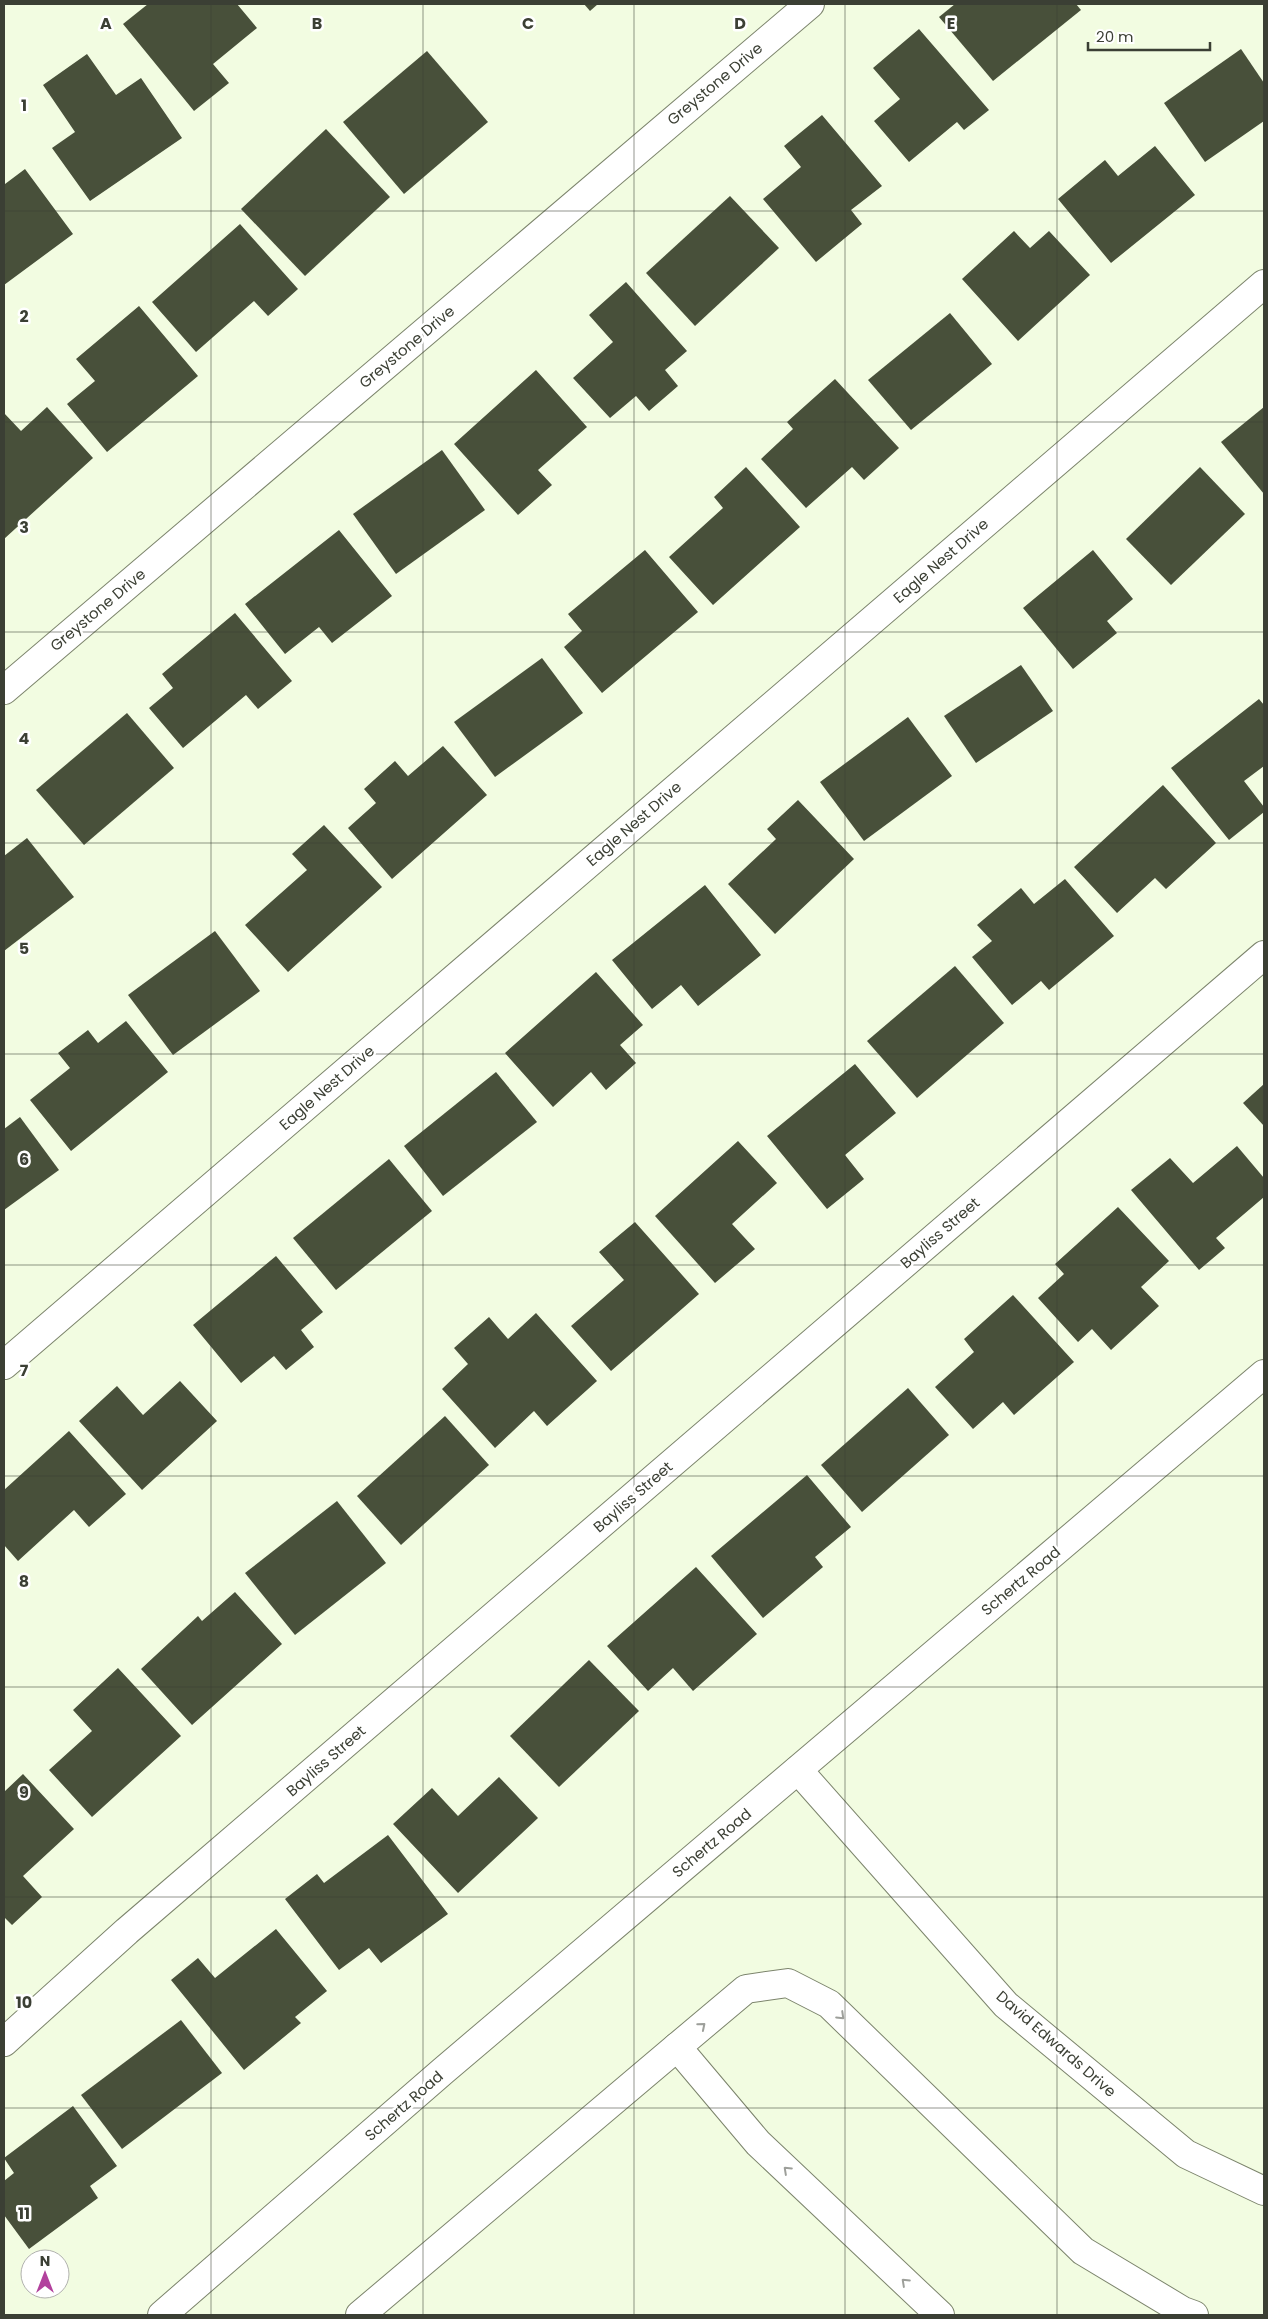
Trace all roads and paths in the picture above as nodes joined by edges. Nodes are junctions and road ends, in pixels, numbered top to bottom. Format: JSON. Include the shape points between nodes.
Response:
{"nodes":[{"id":1,"x":810,"y":4,"type":"edge"},
{"id":2,"x":1264,"y":284,"type":"edge"},
{"id":3,"x":4,"y":690,"type":"edge"},
{"id":4,"x":1264,"y":955,"type":"edge"},
{"id":5,"x":4,"y":1365,"type":"edge"},
{"id":6,"x":1264,"y":1374,"type":"edge"},
{"id":7,"x":798,"y":1770,"type":"junction"},
{"id":8,"x":4,"y":2042,"type":"edge"},
{"id":9,"x":677,"y":2047,"type":"junction"},
{"id":10,"x":1264,"y":2191,"type":"edge"},
{"id":11,"x":162,"y":2315,"type":"edge"},
{"id":12,"x":360,"y":2315,"type":"edge"},
{"id":13,"x":940,"y":2315,"type":"edge"},
{"id":14,"x":1194,"y":2315,"type":"edge"}],
"edges":[{"from":1,"to":3,"type":"street","name":"Greystone Drive"},
{"from":2,"to":5,"type":"street","name":"Eagle Nest Drive"},
{"from":4,"to":8,"type":"street","name":"Bayliss Street","via":[[150,1912]]},
{"from":6,"to":7,"type":"street","name":"Schertz Road"},
{"from":7,"to":10,"type":"street","name":"David Edwards Drive","via":[[1006,2005],[1186,2154]]},
{"from":7,"to":11,"type":"street","name":"Schertz Road"},
{"from":9,"to":12,"type":"street"},
{"from":13,"to":9,"type":"street","one_way":true,"via":[[758,2143]]},
{"from":9,"to":14,"type":"street","one_way":true,"via":[[746,1989],[788,1983],[796,1987],[828,2004],[1083,2251]]}]}
